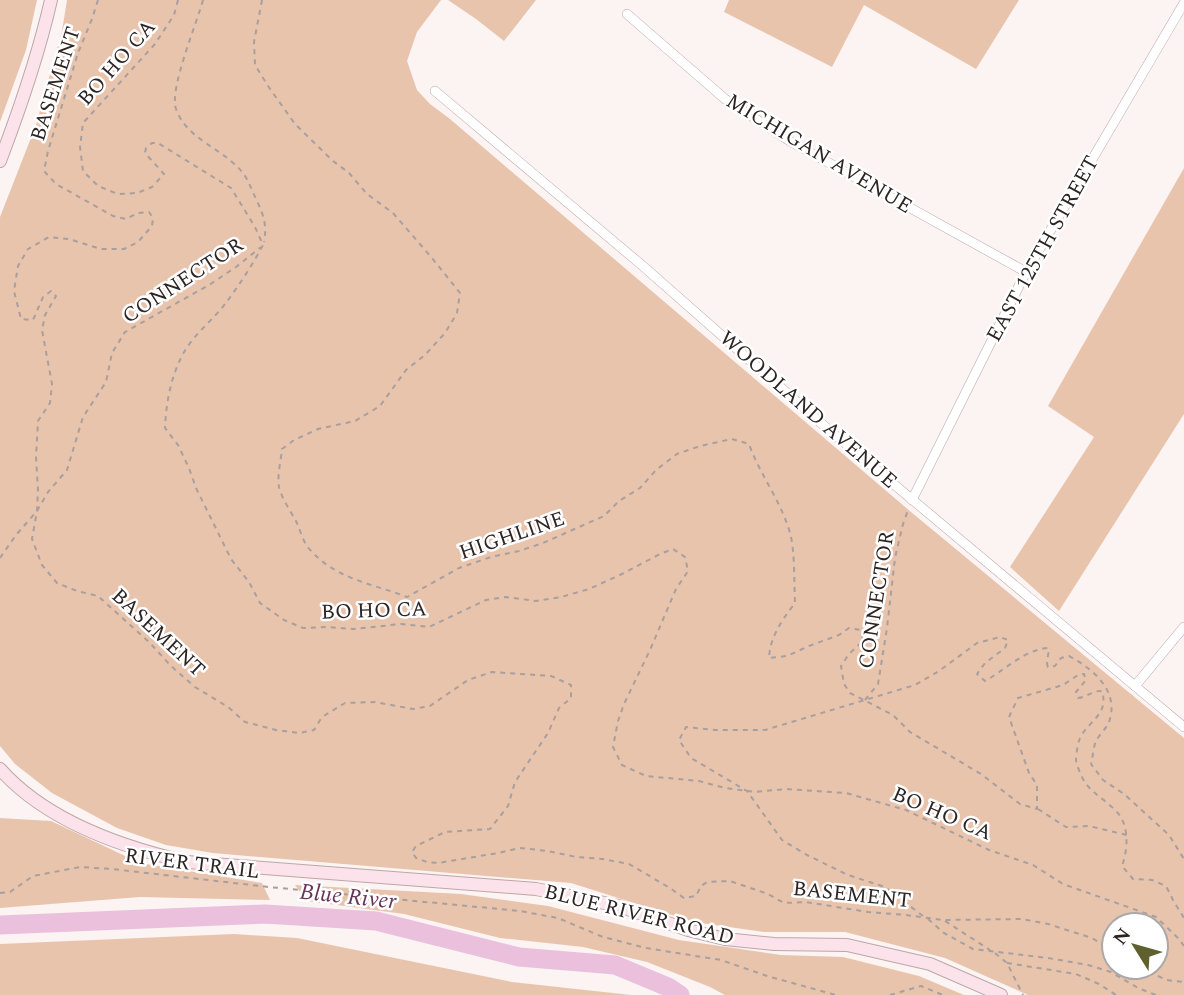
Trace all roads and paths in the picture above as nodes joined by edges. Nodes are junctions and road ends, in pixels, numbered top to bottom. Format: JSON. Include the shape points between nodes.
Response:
{"nodes":[{"id":1,"x":51,"y":0,"type":"edge"},
{"id":2,"x":98,"y":0,"type":"edge"},
{"id":3,"x":178,"y":0,"type":"edge"},
{"id":4,"x":203,"y":0,"type":"edge"},
{"id":5,"x":262,"y":0,"type":"edge"},
{"id":6,"x":1184,"y":3,"type":"edge"},
{"id":7,"x":627,"y":14,"type":"dead end"},
{"id":8,"x":435,"y":91,"type":"dead end"},
{"id":9,"x":0,"y":161,"type":"edge"},
{"id":10,"x":263,"y":245,"type":"junction"},
{"id":11,"x":1026,"y":272,"type":"junction"},
{"id":12,"x":912,"y":500,"type":"junction"},
{"id":13,"x":37,"y":511,"type":"junction"},
{"id":14,"x":0,"y":558,"type":"edge"},
{"id":15,"x":1184,"y":627,"type":"edge"},
{"id":16,"x":1135,"y":686,"type":"junction"},
{"id":17,"x":864,"y":701,"type":"junction"},
{"id":18,"x":1184,"y":727,"type":"edge"},
{"id":19,"x":0,"y":769,"type":"edge"},
{"id":20,"x":747,"y":791,"type":"junction"},
{"id":21,"x":1037,"y":809,"type":"junction"},
{"id":22,"x":1127,"y":835,"type":"junction"},
{"id":23,"x":1184,"y":859,"type":"edge"},
{"id":24,"x":0,"y":893,"type":"edge"},
{"id":25,"x":925,"y":917,"type":"junction"},
{"id":26,"x":1184,"y":918,"type":"edge"},
{"id":27,"x":943,"y":920,"type":"junction"},
{"id":28,"x":1100,"y":943,"type":"edge"},
{"id":29,"x":1184,"y":946,"type":"edge"},
{"id":30,"x":992,"y":951,"type":"junction"},
{"id":31,"x":1007,"y":963,"type":"junction"},
{"id":32,"x":836,"y":995,"type":"edge"},
{"id":33,"x":890,"y":995,"type":"edge"},
{"id":34,"x":943,"y":995,"type":"edge"},
{"id":35,"x":1001,"y":995,"type":"edge"},
{"id":36,"x":1023,"y":995,"type":"edge"},
{"id":37,"x":1116,"y":995,"type":"edge"},
{"id":38,"x":1156,"y":995,"type":"edge"}],
"edges":[{"from":1,"to":9,"type":"street","via":[[26,94]]},
{"from":2,"to":13,"type":"path","name":"BASEMENT","via":[[44,171],[56,184],[113,216],[126,219],[149,212],[153,218],[138,242],[124,249],[49,237],[28,249],[18,266],[14,291],[21,319],[33,320],[43,297],[51,291],[55,296],[42,330],[52,384],[50,403],[38,421]]},
{"from":3,"to":10,"type":"path","name":"BO HO CA","via":[[155,44],[83,123],[83,171],[98,186],[118,194],[137,193],[152,187],[164,174],[145,153],[152,142],[158,143],[230,188]]},
{"from":4,"to":10,"type":"path","via":[[176,87],[175,108],[186,127],[245,176],[263,214]]},
{"from":5,"to":17,"type":"path","name":"HIGHLINE","via":[[255,65],[268,86],[295,124],[393,213],[460,293],[457,313],[445,333],[406,370],[380,405],[355,421],[317,429],[282,449],[279,487],[305,544],[344,575],[407,597],[459,568],[543,544],[586,525],[640,488],[677,454],[732,439],[749,444],[791,535],[795,603],[782,620],[769,658],[787,656],[849,628],[860,630],[863,641],[841,666],[844,684]]},
{"from":6,"to":11,"type":"street","name":"EAST 125TH STREET"},
{"from":7,"to":11,"type":"street","name":"MICHIGAN AVENUE","via":[[724,99],[793,143]]},
{"from":8,"to":12,"type":"street","name":"WOODLAND AVENUE"},
{"from":10,"to":13,"type":"path","name":"CONNECTOR","via":[[209,285],[125,332],[112,353],[106,382],[83,417],[67,470]]},
{"from":10,"to":20,"type":"path","name":"BO HO CA","via":[[225,304],[183,353],[166,407],[165,428],[190,468],[231,559],[260,603],[303,628],[429,627],[486,600],[536,601],[589,589],[673,549],[685,557],[688,571],[624,704],[613,747],[622,765],[646,776]]},
{"from":11,"to":12,"type":"street","name":"EAST 125TH STREET"},
{"from":12,"to":16,"type":"street","name":"WOODLAND AVENUE"},
{"from":12,"to":17,"type":"path","name":"CONNECTOR","via":[[895,558],[878,684]]},
{"from":13,"to":14,"type":"path","name":"CONNECTOR"},
{"from":13,"to":25,"type":"path","name":"BASEMENT","via":[[32,539],[41,565],[57,583],[98,596],[195,687],[245,722],[299,733],[314,730],[322,717],[345,703],[375,702],[413,709],[430,706],[468,680],[492,672],[551,676],[570,685],[571,698],[559,708],[491,830],[445,832],[416,846],[412,852],[416,858],[438,863],[520,848],[548,850],[629,864],[684,898],[695,896],[707,882],[730,881],[784,903]]},
{"from":15,"to":16,"type":"street"},
{"from":16,"to":18,"type":"street","name":"WOODLAND AVENUE"},
{"from":17,"to":20,"type":"path","via":[[765,730],[686,727],[679,740],[691,758]]},
{"from":17,"to":21,"type":"path","name":"HIGHLINE","via":[[893,715],[910,732],[981,774],[1020,804]]},
{"from":17,"to":23,"type":"path","via":[[915,685],[977,643],[1000,637],[1007,640],[1005,648],[977,674],[985,681],[1043,648],[1048,648],[1048,667],[1069,656],[1105,684],[1111,705],[1109,723],[1095,743],[1091,764],[1103,780],[1169,835]]},
{"from":19,"to":35,"type":"street","name":"BLUE RIVER ROAD","via":[[42,805],[93,833],[147,853],[187,862],[536,888],[619,906],[725,939],[847,945],[930,964]]},
{"from":20,"to":25,"type":"path","via":[[782,839],[848,875],[885,887]]},
{"from":20,"to":29,"type":"path","name":"BO HO CA","via":[[846,793],[906,810],[989,850],[1033,865],[1063,884],[1156,917]]},
{"from":21,"to":22,"type":"path","name":"HIGHLINE","via":[[1066,827],[1088,826]]},
{"from":21,"to":22,"type":"path","via":[[1037,785],[1009,717],[1018,698],[1084,674],[1078,698],[1102,691],[1102,710],[1080,738],[1075,761],[1082,781],[1118,812]]},
{"from":22,"to":26,"type":"path","via":[[1122,866],[1133,879],[1166,886]]},
{"from":24,"to":32,"type":"path","name":"RIVER TRAIL","via":[[10,892],[33,876],[80,867],[520,911],[558,918],[646,948],[721,960]]},
{"from":25,"to":27,"type":"path","name":"BASEMENT"},
{"from":25,"to":30,"type":"path","via":[[973,949]]},
{"from":27,"to":28,"type":"path","via":[[1022,919]]},
{"from":27,"to":30,"type":"path"},
{"from":30,"to":31,"type":"path"},
{"from":30,"to":38,"type":"path","via":[[1088,965]]},
{"from":31,"to":36,"type":"path"},
{"from":31,"to":37,"type":"path","via":[[1076,974]]},
{"from":33,"to":34,"type":"path","via":[[921,986]]}]}
